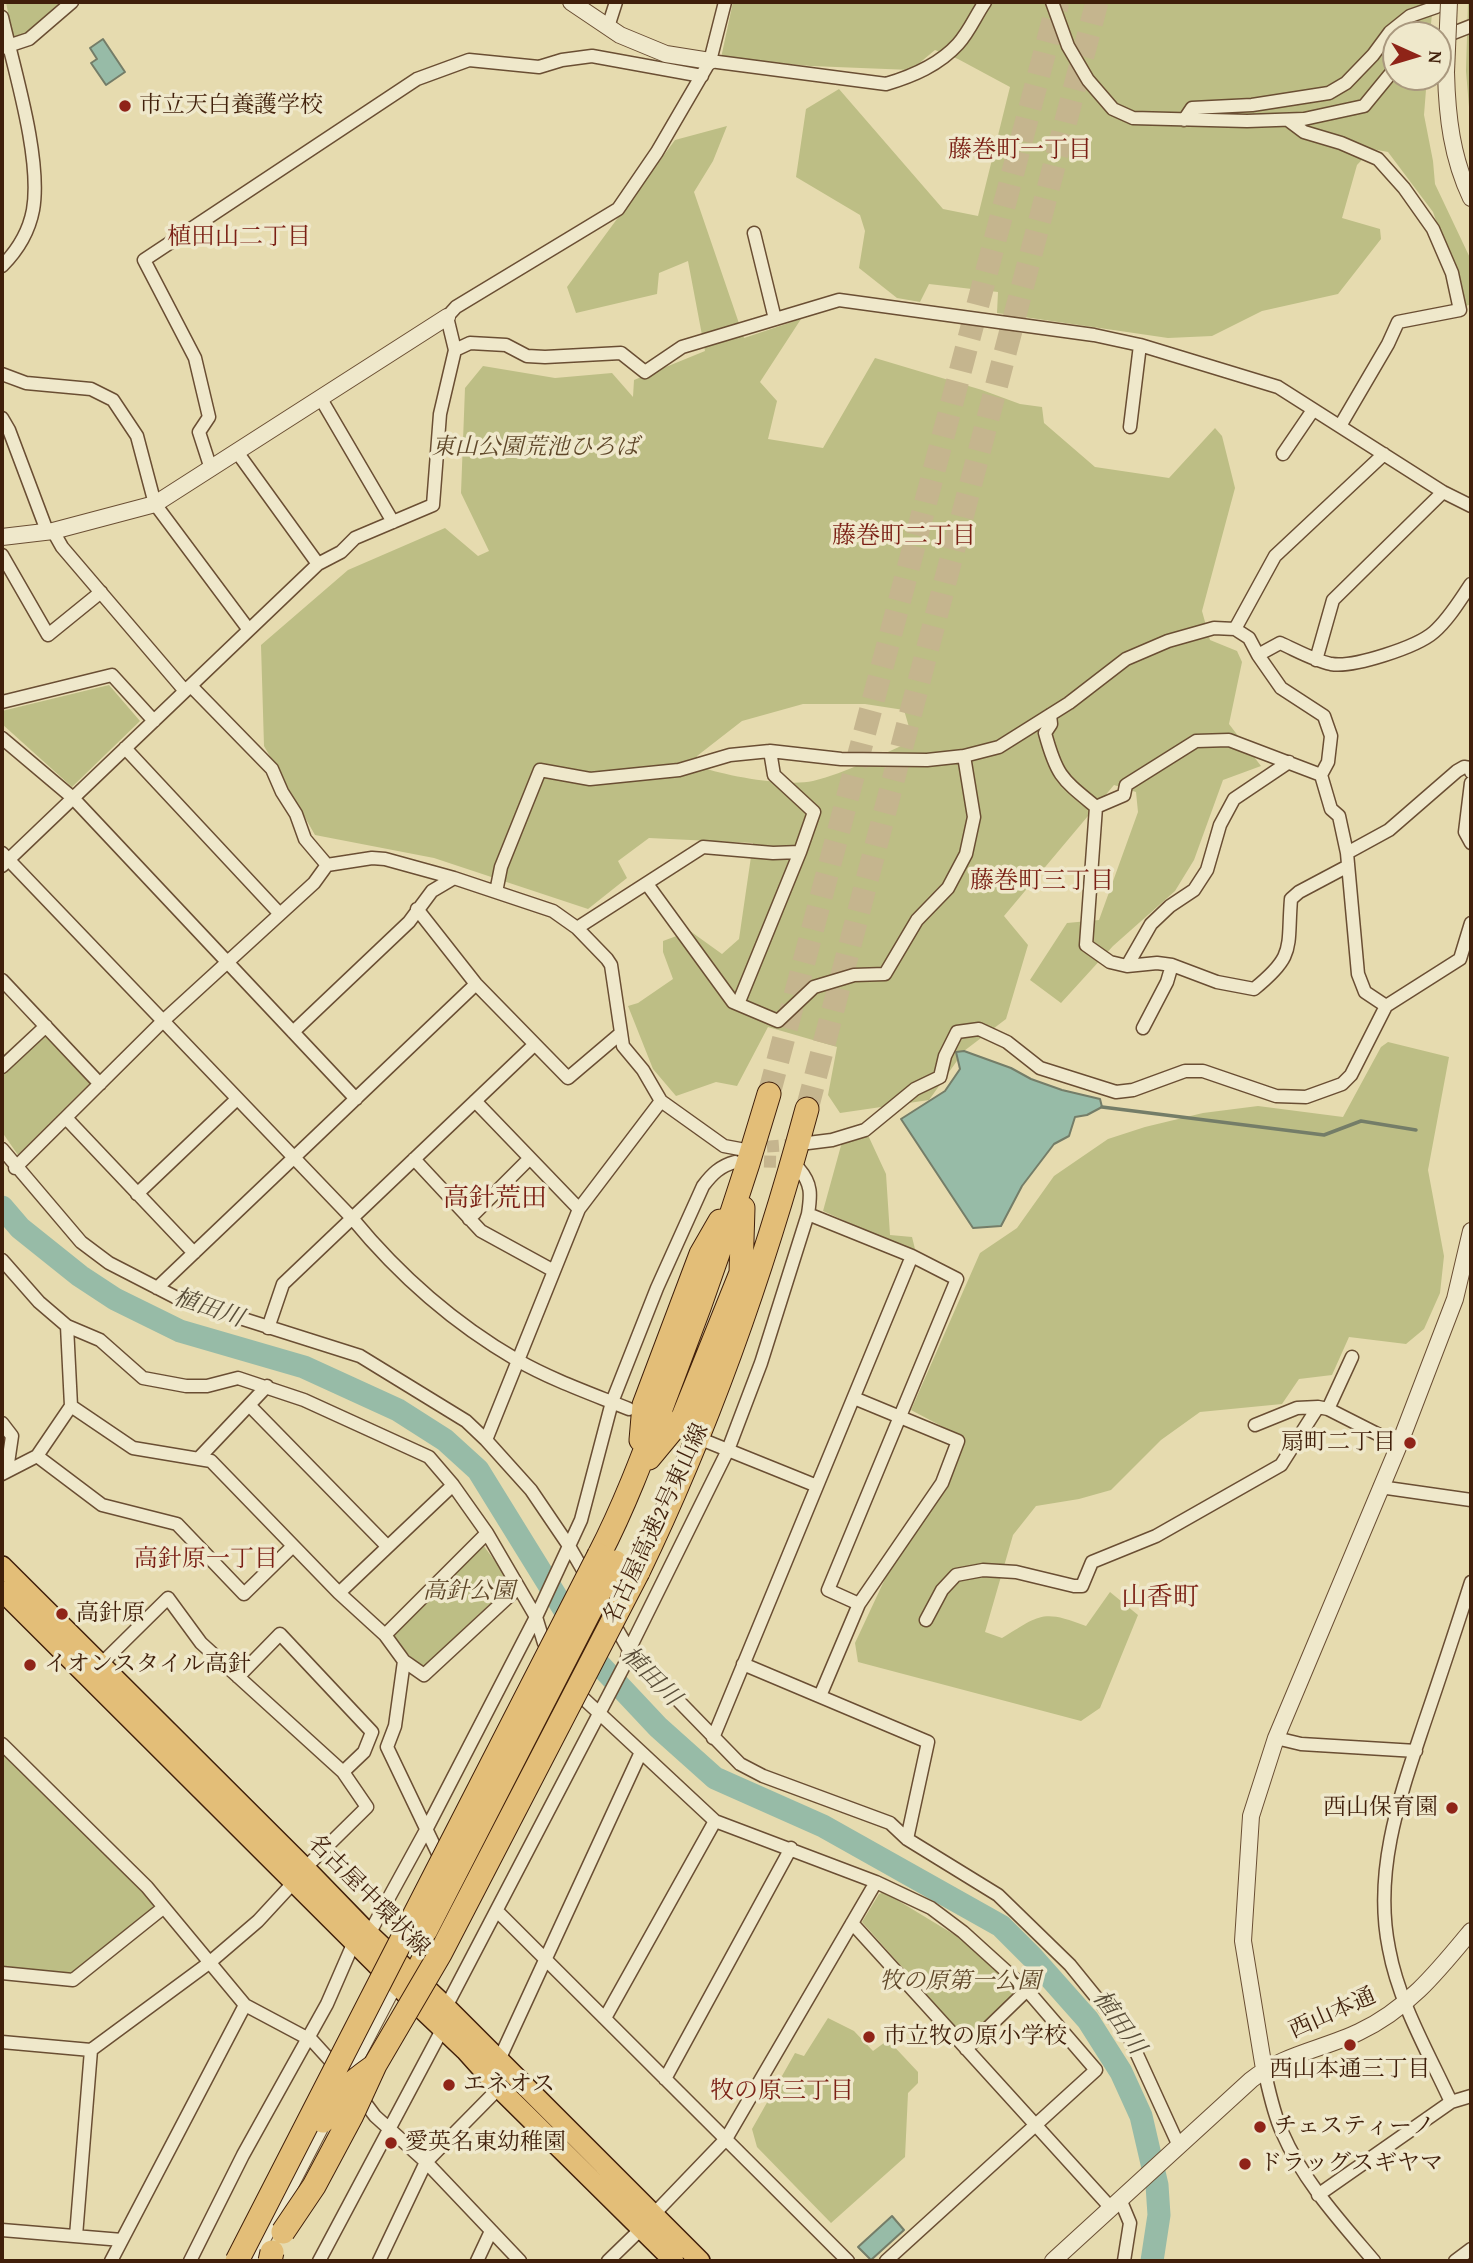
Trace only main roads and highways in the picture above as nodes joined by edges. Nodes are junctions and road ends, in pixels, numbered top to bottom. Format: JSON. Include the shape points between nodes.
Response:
{"nodes":[{"id":1,"x":769,"y":1094,"type":"tunnel mouth"},
{"id":2,"x":807,"y":1109,"type":"tunnel mouth"},
{"id":3,"x":620,"y":1564,"type":"junction"},
{"id":4,"x":2,"y":1566,"type":"edge"},
{"id":5,"x":2,"y":1591,"type":"edge"},
{"id":6,"x":300,"y":1875,"type":"junction"},
{"id":7,"x":404,"y":1980,"type":"junction"},
{"id":8,"x":346,"y":2047,"type":"junction"},
{"id":9,"x":647,"y":2222,"type":"junction"},
{"id":10,"x":273,"y":2253,"type":"edge"},
{"id":11,"x":223,"y":2261,"type":"edge"},
{"id":12,"x":237,"y":2261,"type":"edge"},
{"id":13,"x":674,"y":2261,"type":"edge"},
{"id":14,"x":700,"y":2261,"type":"edge"}],
"edges":[{"from":1,"to":3,"type":"highway","name":"名古屋高速2号東山線","via":[[737,1163],[715,1267],[623,1508]]},
{"from":2,"to":3,"type":"highway","name":"名古屋高速2号東山線","via":[[784,1196],[702,1442],[672,1501]]},
{"from":3,"to":7,"type":"highway"},
{"from":3,"to":8,"type":"highway","name":"名古屋高速2号東山線","bridge":true},
{"from":3,"to":10,"type":"highway","name":"名古屋高速2号東山線","bridge":true,"via":[[440,1954],[375,2065],[343,2107]]},
{"from":4,"to":6,"type":"main road","name":"名古屋中環状線"},
{"from":5,"to":6,"type":"main road","name":"名古屋中環状線"},
{"from":6,"to":7,"type":"main road","name":"名古屋中環状線"},
{"from":7,"to":9,"type":"main road","name":"名古屋中環状線","via":[[499,2088]]},
{"from":7,"to":9,"type":"main road","name":"名古屋中環状線","via":[[446,2007]]},
{"from":8,"to":11,"type":"highway","bridge":true,"via":[[311,2095]]},
{"from":8,"to":12,"type":"highway","bridge":true},
{"from":9,"to":13,"type":"main road","name":"名古屋中環状線"},
{"from":9,"to":14,"type":"main road","name":"名古屋中環状線"}]}
